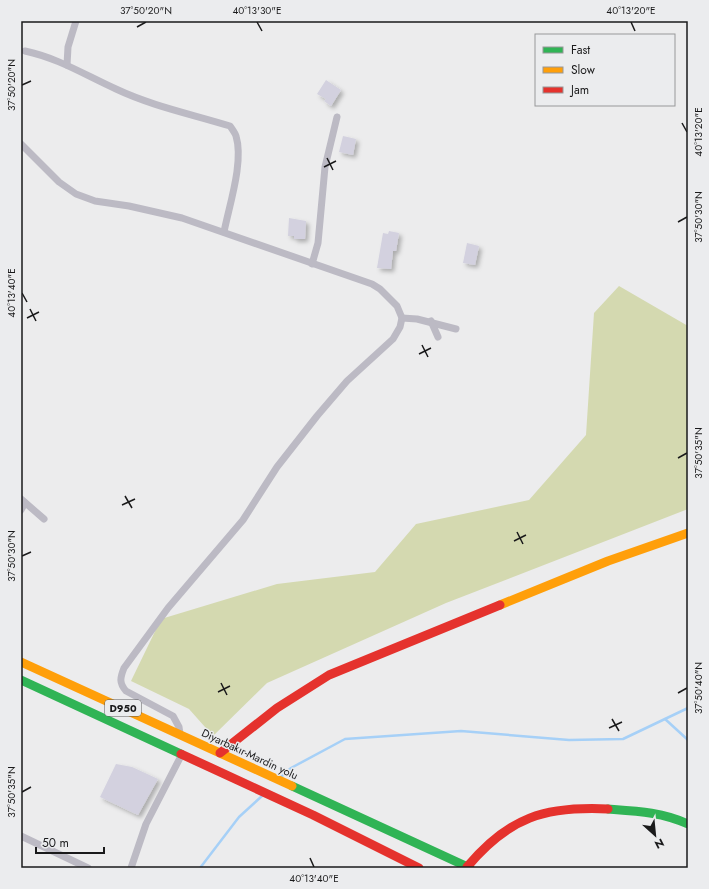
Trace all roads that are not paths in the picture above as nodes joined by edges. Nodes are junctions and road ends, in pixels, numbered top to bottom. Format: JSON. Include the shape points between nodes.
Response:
{"nodes":[{"id":1,"x":76,"y":21,"type":"edge"},
{"id":2,"x":25,"y":51,"type":"dead end"},
{"id":3,"x":66,"y":65,"type":"junction"},
{"id":4,"x":337,"y":117,"type":"dead end"},
{"id":5,"x":21,"y":144,"type":"edge"},
{"id":6,"x":224,"y":232,"type":"junction"},
{"id":7,"x":312,"y":264,"type":"junction"},
{"id":8,"x":402,"y":318,"type":"junction"},
{"id":9,"x":431,"y":322,"type":"junction"},
{"id":10,"x":456,"y":329,"type":"dead end"},
{"id":11,"x":438,"y":337,"type":"dead end"},
{"id":12,"x":23,"y":501,"type":"edge"},
{"id":13,"x":21,"y":510,"type":"edge"},
{"id":14,"x":44,"y":519,"type":"dead end"},
{"id":15,"x":688,"y":533,"type":"edge"},
{"id":16,"x":21,"y":662,"type":"edge"},
{"id":17,"x":21,"y":680,"type":"edge"},
{"id":18,"x":180,"y":734,"type":"junction"},
{"id":19,"x":182,"y":754,"type":"junction"},
{"id":20,"x":223,"y":754,"type":"junction"},
{"id":21,"x":688,"y":824,"type":"edge"},
{"id":22,"x":21,"y":836,"type":"edge"},
{"id":23,"x":468,"y":867,"type":"edge"},
{"id":24,"x":88,"y":868,"type":"edge"},
{"id":25,"x":131,"y":868,"type":"edge"},
{"id":26,"x":419,"y":868,"type":"edge"}],
"edges":[{"from":1,"to":3,"type":"street","via":[[70,35]]},
{"from":2,"to":3,"type":"street"},
{"from":3,"to":6,"type":"street","via":[[155,105],[230,126],[236,136],[238,150]]},
{"from":4,"to":7,"type":"street","via":[[325,167],[318,242]]},
{"from":5,"to":6,"type":"street","via":[[59,182],[76,194],[95,201],[182,218]]},
{"from":6,"to":7,"type":"street"},
{"from":7,"to":8,"type":"street","via":[[372,284],[397,306]]},
{"from":8,"to":9,"type":"street"},
{"from":8,"to":18,"type":"street","via":[[393,338],[347,381],[317,416],[278,467],[243,520],[168,608],[124,668],[120,679],[126,691],[173,716]]},
{"from":9,"to":10,"type":"street"},
{"from":9,"to":11,"type":"street"},
{"from":12,"to":13,"type":"street"},
{"from":12,"to":14,"type":"street"},
{"from":15,"to":20,"type":"main road","via":[[608,561],[329,675],[277,708]]},
{"from":16,"to":18,"type":"main road","name":"Diyarbakır-Mardin yolu","number":"D950"},
{"from":17,"to":19,"type":"main road"},
{"from":18,"to":20,"type":"main road","name":"Diyarbakır-Mardin yolu","number":"D950"},
{"from":19,"to":25,"type":"street","via":[[146,824]]},
{"from":19,"to":26,"type":"main road"},
{"from":20,"to":23,"type":"main road","name":"Diyarbakır-Mardin yolu","number":"D950"},
{"from":21,"to":23,"type":"main road","via":[[676,817],[654,812],[555,810],[527,819],[499,835],[480,851]]},
{"from":22,"to":24,"type":"street"}]}
